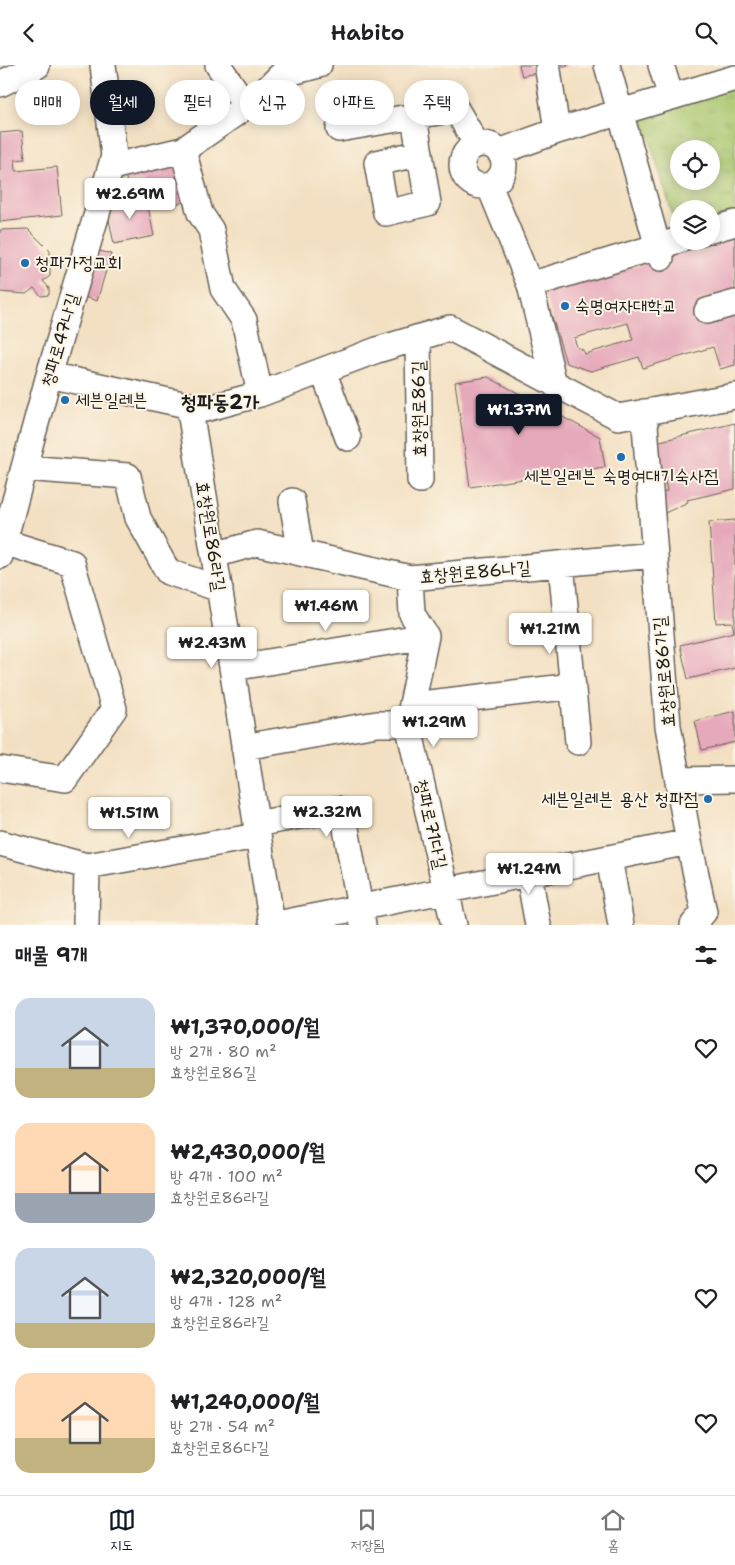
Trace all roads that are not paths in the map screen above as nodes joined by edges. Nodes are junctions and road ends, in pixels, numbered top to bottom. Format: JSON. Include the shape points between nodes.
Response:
{"nodes":[{"id":1,"x":37,"y":65,"type":"edge"},
{"id":2,"x":103,"y":65,"type":"edge"},
{"id":3,"x":218,"y":65,"type":"edge"},
{"id":4,"x":319,"y":65,"type":"edge"},
{"id":5,"x":607,"y":65,"type":"edge"},
{"id":6,"x":661,"y":65,"type":"edge"},
{"id":7,"x":281,"y":70,"type":"edge"},
{"id":8,"x":548,"y":70,"type":"dead end"},
{"id":9,"x":735,"y":78,"type":"edge"},
{"id":10,"x":273,"y":80,"type":"edge"},
{"id":11,"x":0,"y":84,"type":"edge"},
{"id":12,"x":240,"y":97,"type":"edge"},
{"id":13,"x":671,"y":97,"type":"junction"},
{"id":14,"x":240,"y":110,"type":"edge"},
{"id":15,"x":620,"y":112,"type":"junction"},
{"id":16,"x":404,"y":119,"type":"edge"},
{"id":17,"x":415,"y":125,"type":"edge"},
{"id":18,"x":469,"y":125,"type":"edge"},
{"id":19,"x":339,"y":129,"type":"dead end"},
{"id":20,"x":557,"y":131,"type":"junction"},
{"id":21,"x":488,"y":149,"type":"junction"},
{"id":22,"x":183,"y":150,"type":"junction"},
{"id":23,"x":420,"y":153,"type":"dead end"},
{"id":24,"x":111,"y":167,"type":"junction"},
{"id":25,"x":489,"y":185,"type":"junction"},
{"id":26,"x":735,"y":223,"type":"edge"},
{"id":27,"x":720,"y":227,"type":"edge"},
{"id":28,"x":666,"y":248,"type":"edge"},
{"id":29,"x":530,"y":285,"type":"junction"},
{"id":30,"x":735,"y":303,"type":"edge"},
{"id":31,"x":707,"y":311,"type":"dead end"},
{"id":32,"x":418,"y":338,"type":"junction"},
{"id":33,"x":323,"y":371,"type":"junction"},
{"id":34,"x":49,"y":375,"type":"junction"},
{"id":35,"x":554,"y":384,"type":"junction"},
{"id":36,"x":260,"y":394,"type":"junction"},
{"id":37,"x":735,"y":396,"type":"edge"},
{"id":38,"x":188,"y":405,"type":"junction"},
{"id":39,"x":644,"y":412,"type":"junction"},
{"id":40,"x":348,"y":438,"type":"dead end"},
{"id":41,"x":24,"y":468,"type":"junction"},
{"id":42,"x":420,"y":480,"type":"dead end"},
{"id":43,"x":292,"y":501,"type":"dead end"},
{"id":44,"x":2,"y":549,"type":"edge"},
{"id":45,"x":301,"y":553,"type":"junction"},
{"id":46,"x":214,"y":555,"type":"junction"},
{"id":47,"x":654,"y":555,"type":"junction"},
{"id":48,"x":561,"y":564,"type":"junction"},
{"id":49,"x":410,"y":579,"type":"junction"},
{"id":50,"x":220,"y":589,"type":"junction"},
{"id":51,"x":426,"y":636,"type":"junction"},
{"id":52,"x":232,"y":668,"type":"junction"},
{"id":53,"x":573,"y":686,"type":"junction"},
{"id":54,"x":410,"y":715,"type":"junction"},
{"id":55,"x":578,"y":742,"type":"dead end"},
{"id":56,"x":244,"y":747,"type":"junction"},
{"id":57,"x":0,"y":769,"type":"edge"},
{"id":58,"x":735,"y":779,"type":"edge"},
{"id":59,"x":678,"y":780,"type":"junction"},
{"id":60,"x":257,"y":830,"type":"junction"},
{"id":61,"x":689,"y":842,"type":"junction"},
{"id":62,"x":0,"y":843,"type":"edge"},
{"id":63,"x":609,"y":859,"type":"junction"},
{"id":64,"x":87,"y":867,"type":"junction"},
{"id":65,"x":529,"y":875,"type":"junction"},
{"id":66,"x":447,"y":891,"type":"junction"},
{"id":67,"x":362,"y":916,"type":"edge"},
{"id":68,"x":86,"y":925,"type":"edge"},
{"id":69,"x":272,"y":925,"type":"edge"},
{"id":70,"x":454,"y":925,"type":"edge"},
{"id":71,"x":538,"y":925,"type":"edge"},
{"id":72,"x":621,"y":925,"type":"edge"},
{"id":73,"x":693,"y":925,"type":"edge"}],
"edges":[{"from":1,"to":11,"type":"street"},
{"from":2,"to":24,"type":"street","name":"청파로47나길","via":[[114,156]]},
{"from":3,"to":12,"type":"street"},
{"from":4,"to":7,"type":"street"},
{"from":5,"to":15,"type":"street"},
{"from":6,"to":13,"type":"street"},
{"from":7,"to":10,"type":"street"},
{"from":8,"to":20,"type":"street"},
{"from":9,"to":13,"type":"street"},
{"from":13,"to":15,"type":"street"},
{"from":14,"to":22,"type":"street"},
{"from":15,"to":20,"type":"street"},
{"from":15,"to":28,"type":"street"},
{"from":16,"to":19,"type":"street"},
{"from":17,"to":23,"type":"street"},
{"from":18,"to":21,"type":"street"},
{"from":20,"to":21,"type":"street"},
{"from":21,"to":25,"type":"street","via":[[504,163],[499,179]]},
{"from":21,"to":25,"type":"street","via":[[466,153],[463,171],[470,182]]},
{"from":22,"to":24,"type":"street"},
{"from":22,"to":36,"type":"street","via":[[200,213],[211,230],[223,289],[244,321]]},
{"from":24,"to":34,"type":"street","name":"청파로47나길"},
{"from":25,"to":29,"type":"street"},
{"from":26,"to":27,"type":"street"},
{"from":28,"to":29,"type":"street"},
{"from":29,"to":35,"type":"street"},
{"from":30,"to":31,"type":"street"},
{"from":32,"to":33,"type":"street","name":"효창원로86길"},
{"from":32,"to":35,"type":"street","name":"효창원로86길","via":[[450,329]]},
{"from":32,"to":42,"type":"street","name":"효창원로86길"},
{"from":33,"to":36,"type":"street","name":"효창원로86길"},
{"from":33,"to":40,"type":"street"},
{"from":34,"to":38,"type":"street","name":"효창원로86길"},
{"from":34,"to":41,"type":"street","name":"청파로47나길"},
{"from":35,"to":39,"type":"street","name":"효창원로86길","via":[[618,417]]},
{"from":36,"to":38,"type":"street","name":"효창원로86길","via":[[205,409]]},
{"from":37,"to":39,"type":"street","name":"효창원로86길"},
{"from":38,"to":46,"type":"street","name":"효창원로86라길"},
{"from":39,"to":47,"type":"street","name":"효창원로86가길"},
{"from":41,"to":44,"type":"street","name":"청파로47나길"},
{"from":41,"to":50,"type":"street","via":[[128,476],[138,518],[168,572]]},
{"from":43,"to":45,"type":"street"},
{"from":44,"to":57,"type":"street","name":"청파로47나길","via":[[72,563],[114,709],[65,779]]},
{"from":45,"to":46,"type":"street","name":"효창원로86나길","via":[[257,543]]},
{"from":45,"to":49,"type":"street","name":"효창원로86나길"},
{"from":46,"to":50,"type":"street","name":"효창원로86라길"},
{"from":47,"to":48,"type":"street","name":"효창원로86나길"},
{"from":47,"to":59,"type":"street","name":"효창원로86가길","via":[[668,726]]},
{"from":48,"to":49,"type":"street","name":"효창원로86나길"},
{"from":48,"to":53,"type":"street"},
{"from":49,"to":51,"type":"street","via":[[412,615]]},
{"from":50,"to":52,"type":"street","name":"효창원로86라길"},
{"from":51,"to":52,"type":"street"},
{"from":51,"to":54,"type":"street","name":"청파로71다길"},
{"from":52,"to":56,"type":"street","name":"효창원로86라길"},
{"from":53,"to":54,"type":"street"},
{"from":53,"to":55,"type":"street"},
{"from":54,"to":56,"type":"street","via":[[377,724]]},
{"from":54,"to":66,"type":"street","name":"청파로71다길"},
{"from":56,"to":60,"type":"street","name":"효창원로86라길"},
{"from":58,"to":59,"type":"street"},
{"from":59,"to":61,"type":"street","name":"효창원로86가길"},
{"from":60,"to":64,"type":"street"},
{"from":60,"to":67,"type":"street","via":[[337,809],[344,817]]},
{"from":60,"to":69,"type":"street","name":"효창원로86라길"},
{"from":61,"to":63,"type":"street"},
{"from":61,"to":73,"type":"street","name":"효창원로86가길","via":[[704,912]]},
{"from":62,"to":64,"type":"street"},
{"from":63,"to":65,"type":"street"},
{"from":63,"to":72,"type":"street"},
{"from":64,"to":68,"type":"street"},
{"from":65,"to":66,"type":"street"},
{"from":65,"to":71,"type":"street"},
{"from":66,"to":67,"type":"street"},
{"from":66,"to":70,"type":"street","name":"청파로71다길"},
{"from":67,"to":69,"type":"street"}]}
